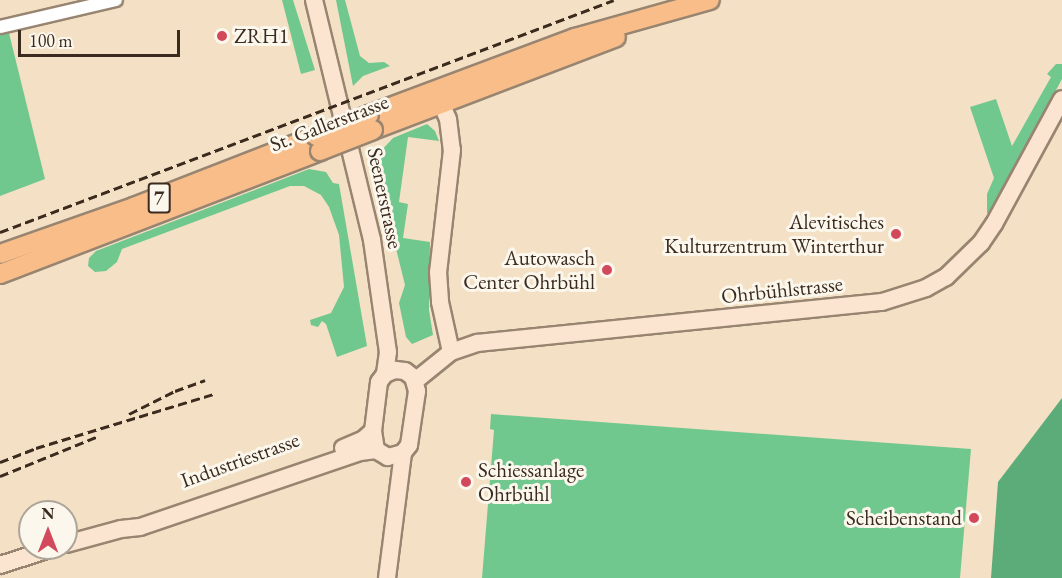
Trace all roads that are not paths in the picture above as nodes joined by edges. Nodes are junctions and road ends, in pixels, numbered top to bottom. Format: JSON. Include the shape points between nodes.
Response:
{"nodes":[{"id":1,"x":116,"y":0,"type":"edge"},
{"id":2,"x":314,"y":0,"type":"edge"},
{"id":3,"x":710,"y":0,"type":"edge"},
{"id":4,"x":91,"y":3,"type":"edge"},
{"id":5,"x":0,"y":27,"type":"edge"},
{"id":6,"x":439,"y":96,"type":"junction"},
{"id":7,"x":1062,"y":99,"type":"edge"},
{"id":8,"x":318,"y":144,"type":"junction"},
{"id":9,"x":0,"y":254,"type":"edge"},
{"id":10,"x":0,"y":274,"type":"edge"},
{"id":11,"x":382,"y":301,"type":"junction"},
{"id":12,"x":451,"y":352,"type":"junction"},
{"id":13,"x":386,"y":374,"type":"junction"},
{"id":14,"x":410,"y":376,"type":"junction"},
{"id":15,"x":373,"y":431,"type":"junction"},
{"id":16,"x":380,"y":453,"type":"junction"},
{"id":17,"x":403,"y":453,"type":"junction"},
{"id":18,"x":121,"y":529,"type":"junction"},
{"id":19,"x":78,"y":541,"type":"edge"},
{"id":20,"x":393,"y":544,"type":"junction"},
{"id":21,"x":18,"y":559,"type":"edge"},
{"id":22,"x":0,"y":565,"type":"edge"},
{"id":23,"x":387,"y":578,"type":"edge"}],
"edges":[{"from":1,"to":4,"type":"street"},
{"from":2,"to":11,"type":"street","name":"Seenerstrasse","via":[[372,240]]},
{"from":3,"to":6,"type":"main road","name":"St. Gallerstrasse","number":"7","via":[[575,38]]},
{"from":4,"to":5,"type":"street"},
{"from":6,"to":8,"type":"main road","name":"St. Gallerstrasse","number":"7","bridge":true},
{"from":6,"to":12,"type":"street","via":[[448,119],[452,150],[438,272],[444,332]]},
{"from":7,"to":12,"type":"street","name":"Ohrbühlstrasse","via":[[981,243],[946,277],[918,291],[882,302],[477,343]]},
{"from":8,"to":9,"type":"main road","name":"St. Gallerstrasse","number":"7"},
{"from":8,"to":10,"type":"main road","name":"St. Gallerstrasse","number":"7"},
{"from":11,"to":13,"type":"street","name":"Seenerstrasse"},
{"from":11,"to":14,"type":"street","name":"Seenerstrasse"},
{"from":12,"to":14,"type":"street","name":"Ohrbühlstrasse"},
{"from":13,"to":14,"type":"street","via":[[395,370]]},
{"from":13,"to":15,"type":"street","name":"Seenerstrasse","via":[[378,386]]},
{"from":14,"to":17,"type":"street","name":"Seenerstrasse","via":[[417,391],[410,441]]},
{"from":15,"to":16,"type":"street","name":"Seenerstrasse"},
{"from":15,"to":18,"type":"street","name":"Industriestrasse","via":[[357,443]]},
{"from":16,"to":17,"type":"street","via":[[394,457]]},
{"from":16,"to":18,"type":"street","name":"Industriestrasse","via":[[360,452],[140,527]]},
{"from":16,"to":20,"type":"street","name":"Seenerstrasse","via":[[388,466]]},
{"from":17,"to":20,"type":"street","name":"Seenerstrasse"},
{"from":18,"to":19,"type":"street","name":"Industriestrasse"},
{"from":20,"to":23,"type":"street","name":"Seenerstrasse"},
{"from":21,"to":22,"type":"street"}]}
